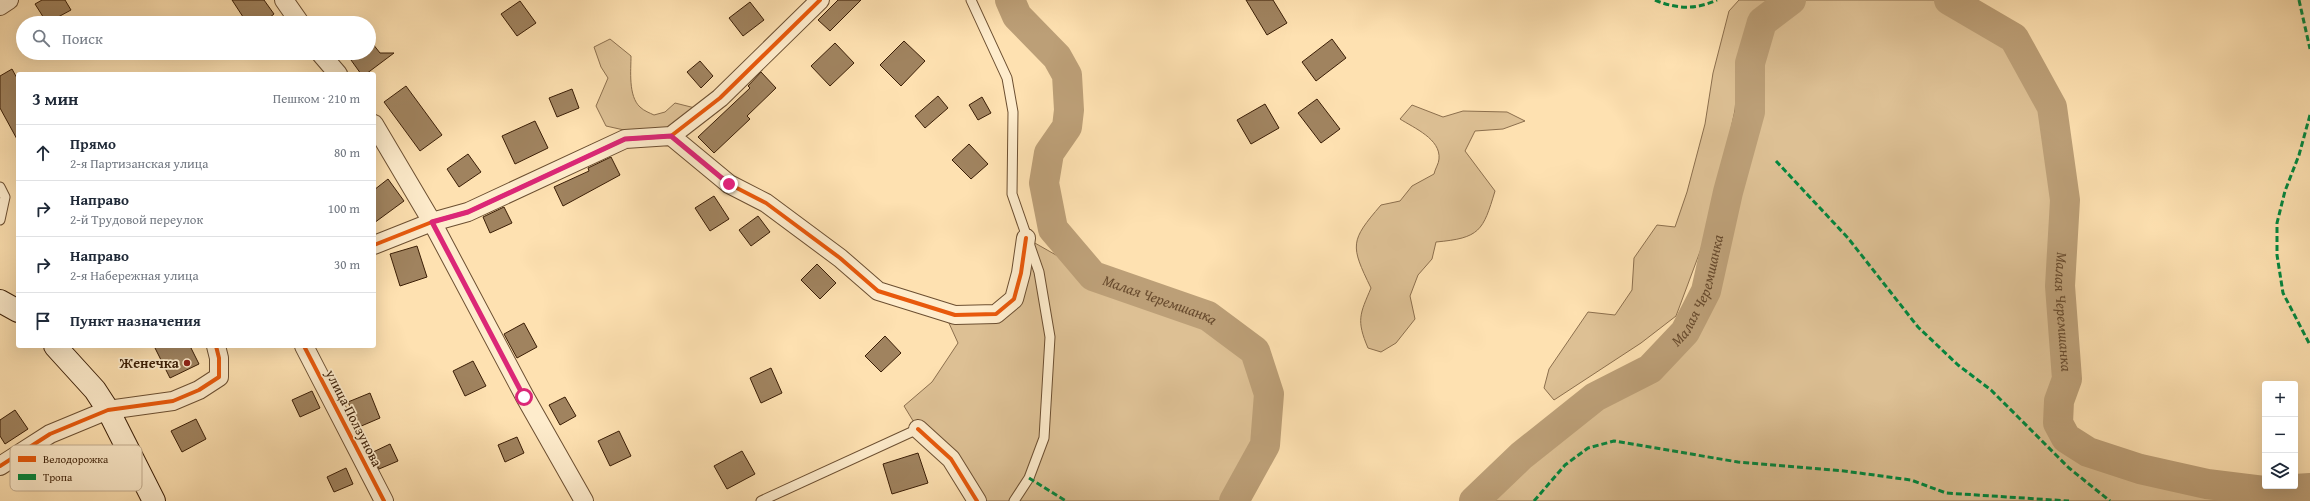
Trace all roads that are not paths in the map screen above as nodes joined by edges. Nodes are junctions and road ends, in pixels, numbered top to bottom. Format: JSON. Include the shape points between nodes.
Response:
{"nodes":[{"id":1,"x":9,"y":0,"type":"edge"},
{"id":2,"x":284,"y":0,"type":"edge"},
{"id":3,"x":820,"y":0,"type":"edge"},
{"id":4,"x":971,"y":0,"type":"edge"},
{"id":5,"x":0,"y":6,"type":"edge"},
{"id":6,"x":295,"y":16,"type":"edge"},
{"id":7,"x":326,"y":60,"type":"edge"},
{"id":8,"x":336,"y":72,"type":"edge"},
{"id":9,"x":376,"y":127,"type":"edge"},
{"id":10,"x":671,"y":136,"type":"junction"},
{"id":11,"x":0,"y":186,"type":"edge"},
{"id":12,"x":0,"y":220,"type":"edge"},
{"id":13,"x":432,"y":222,"type":"junction"},
{"id":14,"x":1026,"y":238,"type":"junction"},
{"id":15,"x":376,"y":244,"type":"edge"},
{"id":16,"x":0,"y":301,"type":"edge"},
{"id":17,"x":16,"y":310,"type":"edge"},
{"id":18,"x":57,"y":348,"type":"edge"},
{"id":19,"x":216,"y":348,"type":"edge"},
{"id":20,"x":305,"y":348,"type":"edge"},
{"id":21,"x":108,"y":410,"type":"junction"},
{"id":22,"x":918,"y":429,"type":"joint"},
{"id":23,"x":33,"y":445,"type":"edge"},
{"id":24,"x":126,"y":445,"type":"edge"},
{"id":25,"x":10,"y":460,"type":"edge"},
{"id":26,"x":0,"y":466,"type":"edge"},
{"id":27,"x":142,"y":477,"type":"edge"},
{"id":28,"x":154,"y":501,"type":"edge"},
{"id":29,"x":384,"y":501,"type":"edge"},
{"id":30,"x":584,"y":501,"type":"edge"},
{"id":31,"x":761,"y":501,"type":"edge"},
{"id":32,"x":977,"y":501,"type":"edge"},
{"id":33,"x":1014,"y":501,"type":"edge"}],
"edges":[{"from":1,"to":5,"type":"street"},
{"from":2,"to":6,"type":"street"},
{"from":3,"to":10,"type":"street","via":[[720,98]]},
{"from":4,"to":14,"type":"lane","via":[[1007,78],[1013,112],[1012,194]]},
{"from":7,"to":8,"type":"street"},
{"from":9,"to":13,"type":"street"},
{"from":10,"to":13,"type":"street","via":[[625,139],[468,212]]},
{"from":10,"to":14,"type":"street","via":[[729,184],[766,203],[840,258],[878,291],[956,315],[996,314],[1014,299]]},
{"from":11,"to":12,"type":"lane","via":[[5,198]]},
{"from":13,"to":15,"type":"street"},
{"from":13,"to":30,"type":"street","via":[[524,397]]},
{"from":14,"to":33,"type":"lane","via":[[1039,272],[1050,337],[1044,438],[1029,478]]},
{"from":16,"to":17,"type":"street"},
{"from":18,"to":21,"type":"street","via":[[95,390]]},
{"from":19,"to":21,"type":"street","via":[[219,377],[199,390],[174,401]]},
{"from":20,"to":29,"type":"street","name":"улица Ползунова"},
{"from":21,"to":23,"type":"street","via":[[50,434]]},
{"from":21,"to":24,"type":"street"},
{"from":22,"to":31,"type":"lane"},
{"from":22,"to":32,"type":"street","via":[[951,459]]},
{"from":25,"to":26,"type":"street"},
{"from":27,"to":28,"type":"street"}]}
